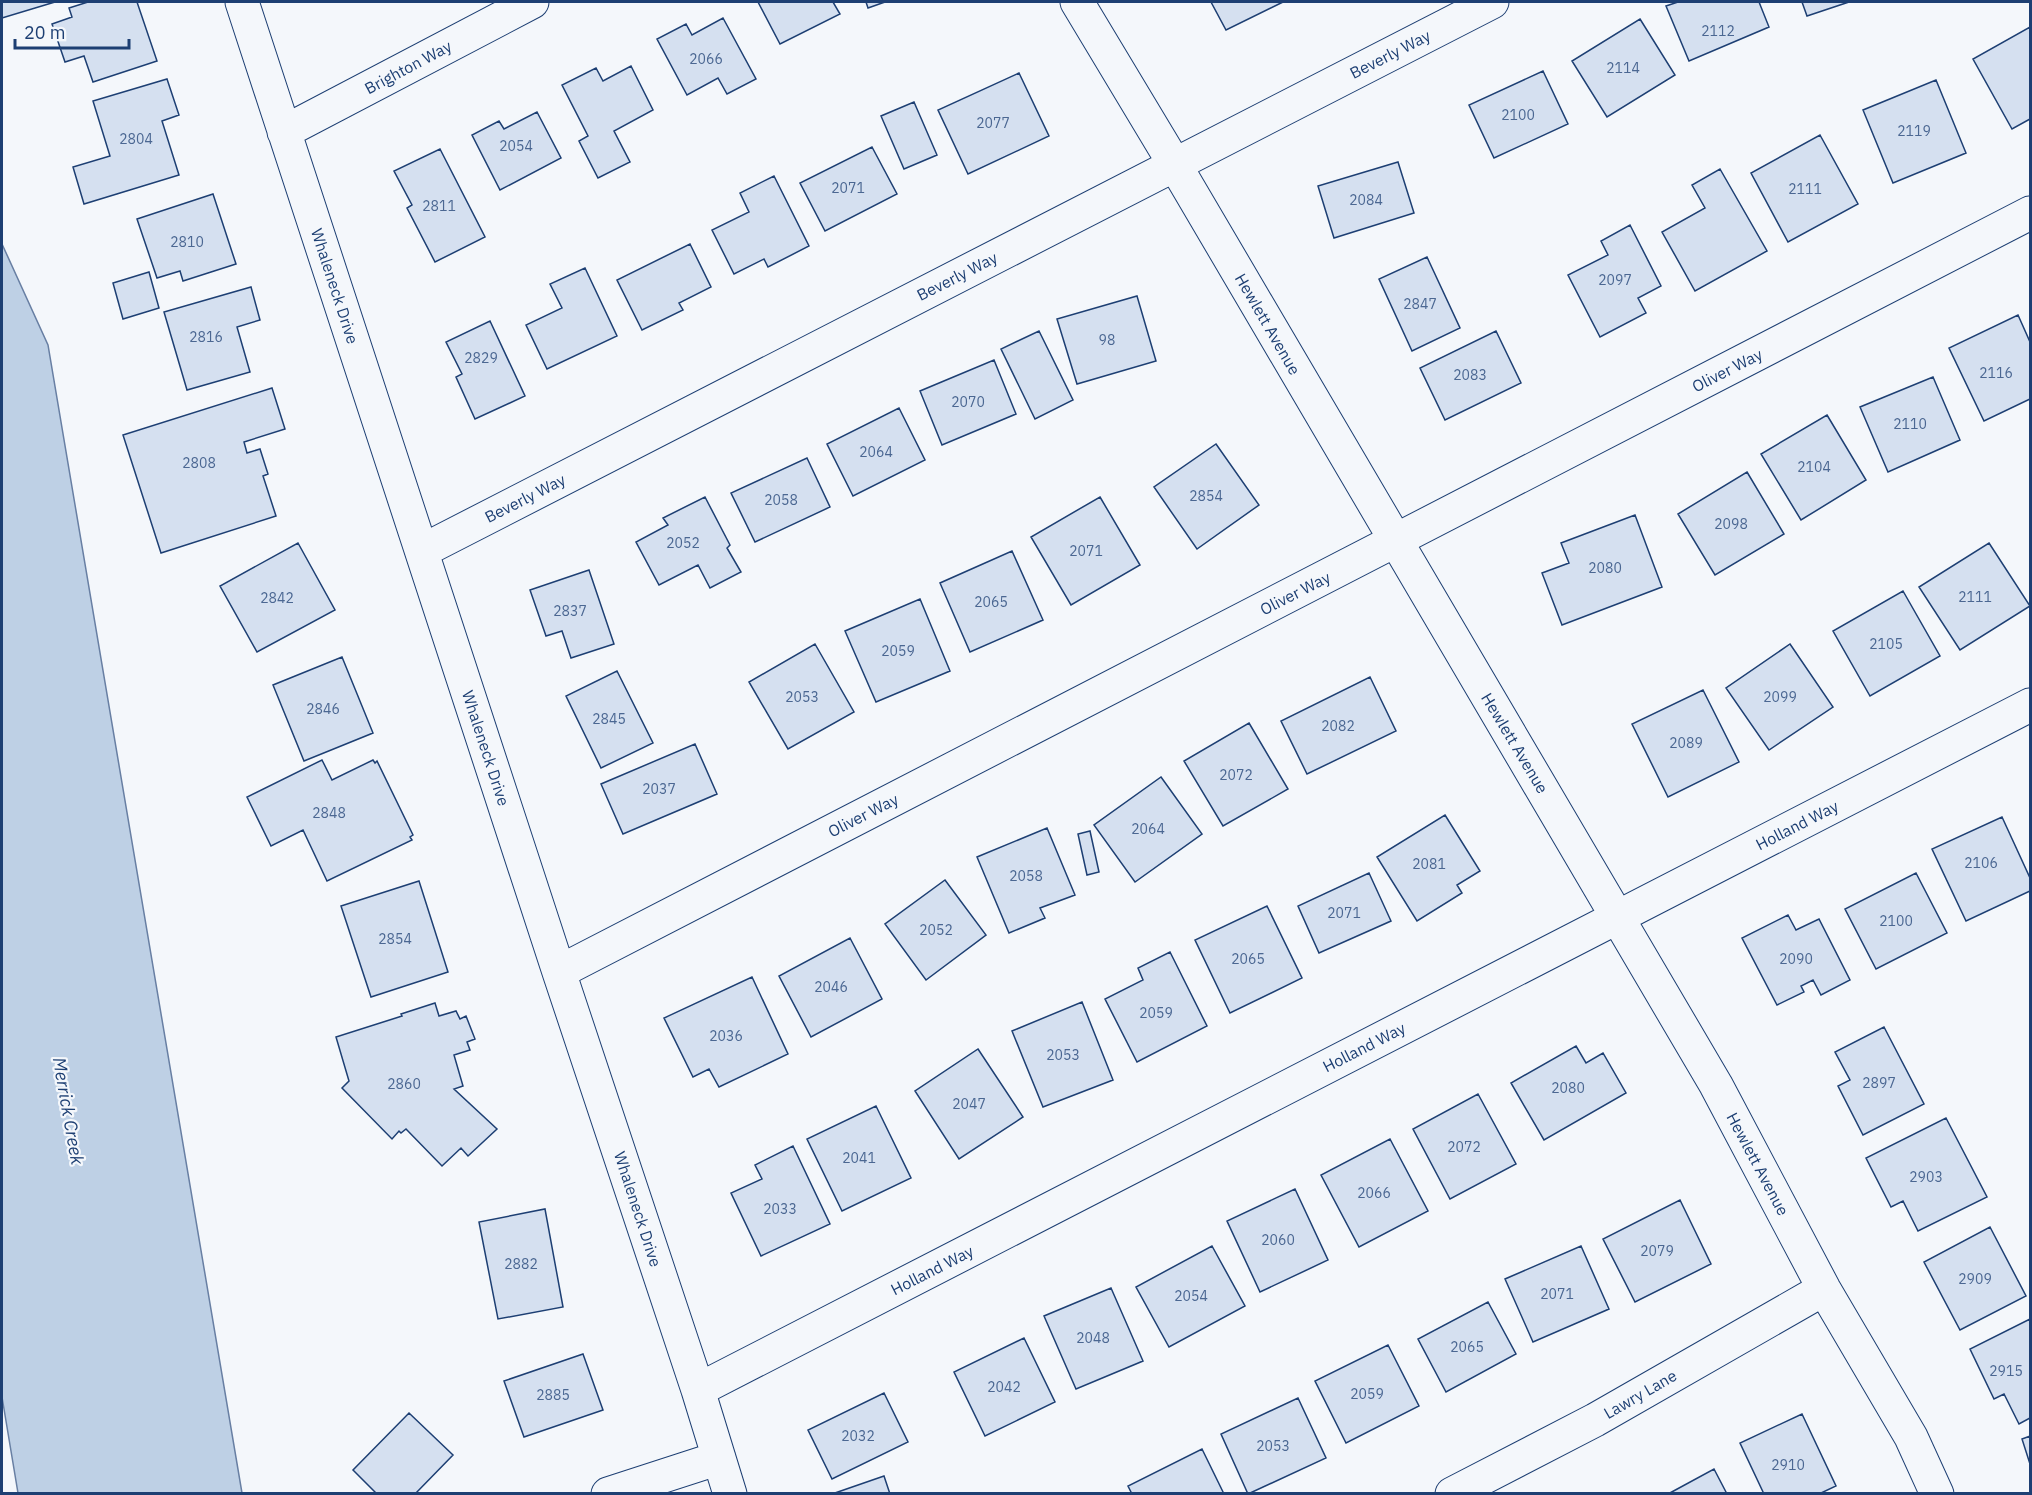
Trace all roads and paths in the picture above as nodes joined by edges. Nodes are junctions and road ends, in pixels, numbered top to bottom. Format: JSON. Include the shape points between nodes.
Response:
{"nodes":[{"id":1,"x":242,"y":2,"type":"edge"},
{"id":2,"x":532,"y":2,"type":"edge"},
{"id":3,"x":1077,"y":2,"type":"edge"},
{"id":4,"x":1492,"y":2,"type":"edge"},
{"id":5,"x":284,"y":132,"type":"junction"},
{"id":6,"x":1175,"y":165,"type":"junction"},
{"id":7,"x":2031,"y":213,"type":"edge"},
{"id":8,"x":1395,"y":541,"type":"junction"},
{"id":9,"x":422,"y":551,"type":"junction"},
{"id":10,"x":2031,"y":705,"type":"edge"},
{"id":11,"x":1617,"y":917,"type":"junction"},
{"id":12,"x":559,"y":972,"type":"junction"},
{"id":13,"x":1824,"y":1289,"type":"junction"},
{"id":14,"x":698,"y":1390,"type":"junction"},
{"id":15,"x":719,"y":1458,"type":"junction"},
{"id":16,"x":608,"y":1494,"type":"edge"},
{"id":17,"x":730,"y":1494,"type":"edge"},
{"id":18,"x":1452,"y":1494,"type":"edge"},
{"id":19,"x":1937,"y":1494,"type":"edge"}],
"edges":[{"from":1,"to":5,"type":"street","name":"Whaleneck Drive"},
{"from":2,"to":5,"type":"street","name":"Brighton Way"},
{"from":3,"to":6,"type":"street","name":"Hewlett Avenue"},
{"from":4,"to":6,"type":"street","name":"Beverly Way"},
{"from":5,"to":9,"type":"street","name":"Whaleneck Drive"},
{"from":6,"to":8,"type":"street","name":"Hewlett Avenue"},
{"from":6,"to":9,"type":"street","name":"Beverly Way"},
{"from":7,"to":8,"type":"street","name":"Oliver Way"},
{"from":8,"to":11,"type":"street","name":"Hewlett Avenue"},
{"from":8,"to":12,"type":"street","name":"Oliver Way"},
{"from":9,"to":12,"type":"street","name":"Whaleneck Drive"},
{"from":10,"to":11,"type":"street","name":"Holland Way"},
{"from":11,"to":13,"type":"street","name":"Hewlett Avenue","via":[[1716,1085]]},
{"from":11,"to":14,"type":"street","name":"Holland Way"},
{"from":12,"to":14,"type":"street","name":"Whaleneck Drive"},
{"from":13,"to":18,"type":"street","name":"Lawry Lane","via":[[1595,1420]]},
{"from":13,"to":19,"type":"street","name":"Hewlett Avenue","via":[[1911,1437]]},
{"from":14,"to":15,"type":"street","name":"Whaleneck Drive"},
{"from":15,"to":16,"type":"street"},
{"from":15,"to":17,"type":"street","name":"Whaleneck Drive"}]}
